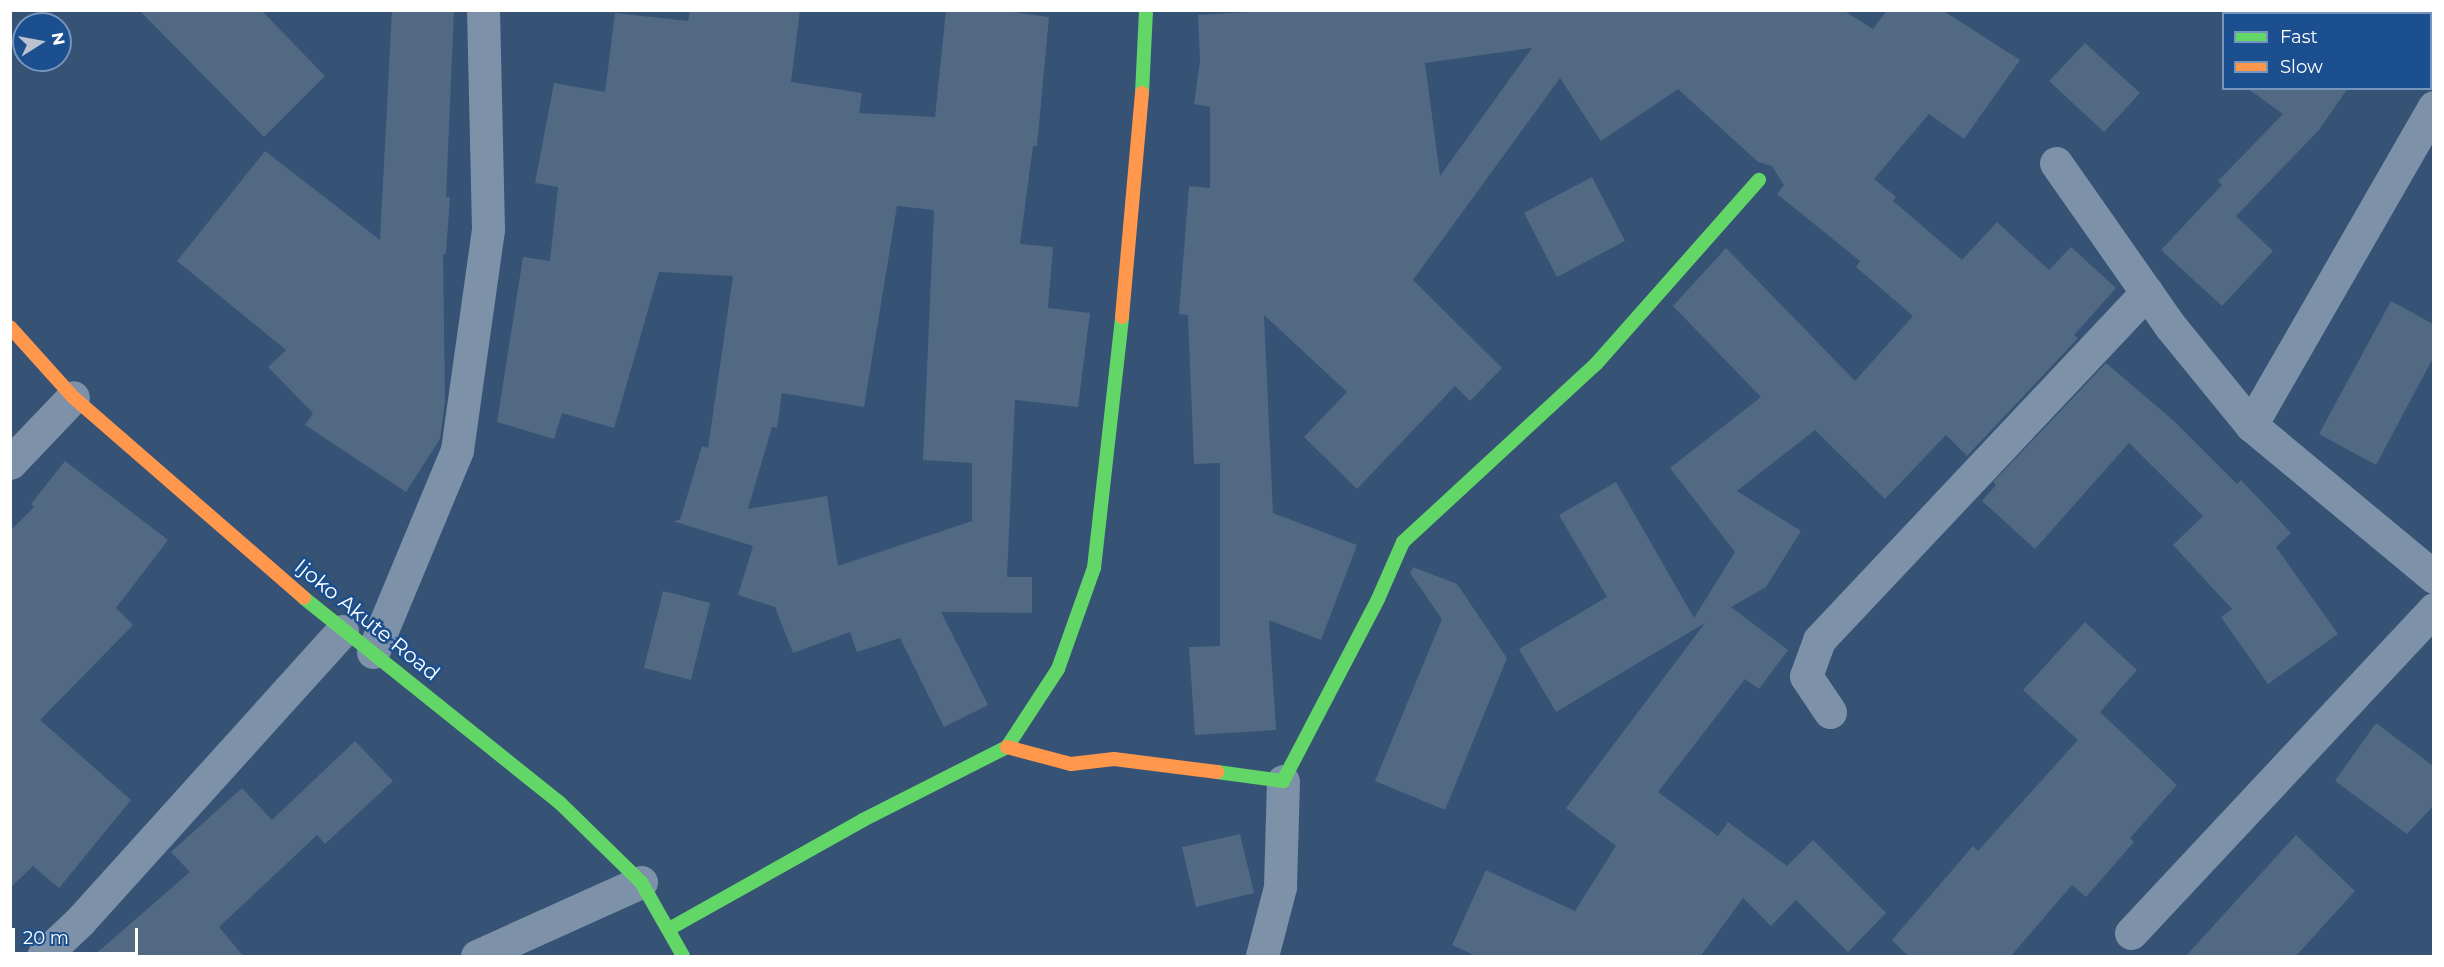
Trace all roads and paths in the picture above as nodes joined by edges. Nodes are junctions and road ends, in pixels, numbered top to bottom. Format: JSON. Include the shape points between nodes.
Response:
{"nodes":[{"id":1,"x":483,"y":10,"type":"edge"},
{"id":2,"x":1146,"y":10,"type":"edge"},
{"id":3,"x":2433,"y":106,"type":"edge"},
{"id":4,"x":2056,"y":163,"type":"dead end"},
{"id":5,"x":1759,"y":180,"type":"dead end"},
{"id":6,"x":2147,"y":292,"type":"junction"},
{"id":7,"x":10,"y":327,"type":"edge"},
{"id":8,"x":73,"y":397,"type":"junction"},
{"id":9,"x":2251,"y":426,"type":"junction"},
{"id":10,"x":10,"y":463,"type":"edge"},
{"id":11,"x":2433,"y":577,"type":"edge"},
{"id":12,"x":2433,"y":609,"type":"edge"},
{"id":13,"x":342,"y":631,"type":"junction"},
{"id":14,"x":373,"y":652,"type":"junction"},
{"id":15,"x":1830,"y":712,"type":"dead end"},
{"id":16,"x":1007,"y":747,"type":"junction"},
{"id":17,"x":1283,"y":781,"type":"junction"},
{"id":18,"x":641,"y":882,"type":"junction"},
{"id":19,"x":669,"y":929,"type":"junction"},
{"id":20,"x":2131,"y":933,"type":"dead end"},
{"id":21,"x":43,"y":957,"type":"edge"},
{"id":22,"x":477,"y":957,"type":"edge"},
{"id":23,"x":683,"y":957,"type":"edge"},
{"id":24,"x":1262,"y":957,"type":"edge"}],
"edges":[{"from":1,"to":14,"type":"street","via":[[488,229],[457,450]]},
{"from":2,"to":16,"type":"street","via":[[1139,160],[1094,568],[1058,669]]},
{"from":3,"to":9,"type":"street"},
{"from":4,"to":6,"type":"street"},
{"from":5,"to":17,"type":"street","via":[[1596,364],[1402,542],[1378,599]]},
{"from":6,"to":9,"type":"street"},
{"from":6,"to":15,"type":"street","via":[[1819,640],[1806,676]]},
{"from":7,"to":8,"type":"street","name":"Ijoko Akute Road"},
{"from":8,"to":10,"type":"street"},
{"from":8,"to":13,"type":"street","name":"Ijoko Akute Road"},
{"from":9,"to":11,"type":"street"},
{"from":12,"to":20,"type":"street"},
{"from":13,"to":14,"type":"street","name":"Ijoko Akute Road"},
{"from":13,"to":21,"type":"street"},
{"from":14,"to":18,"type":"street","name":"Ijoko Akute Road","via":[[560,803]]},
{"from":16,"to":17,"type":"street","via":[[1071,764],[1114,759]]},
{"from":16,"to":19,"type":"street","via":[[863,820]]},
{"from":17,"to":24,"type":"street","via":[[1280,887]]},
{"from":18,"to":19,"type":"street","name":"Ijoko Akute Road"},
{"from":18,"to":22,"type":"street"},
{"from":19,"to":23,"type":"street","name":"Ijoko Akute Road"}]}
